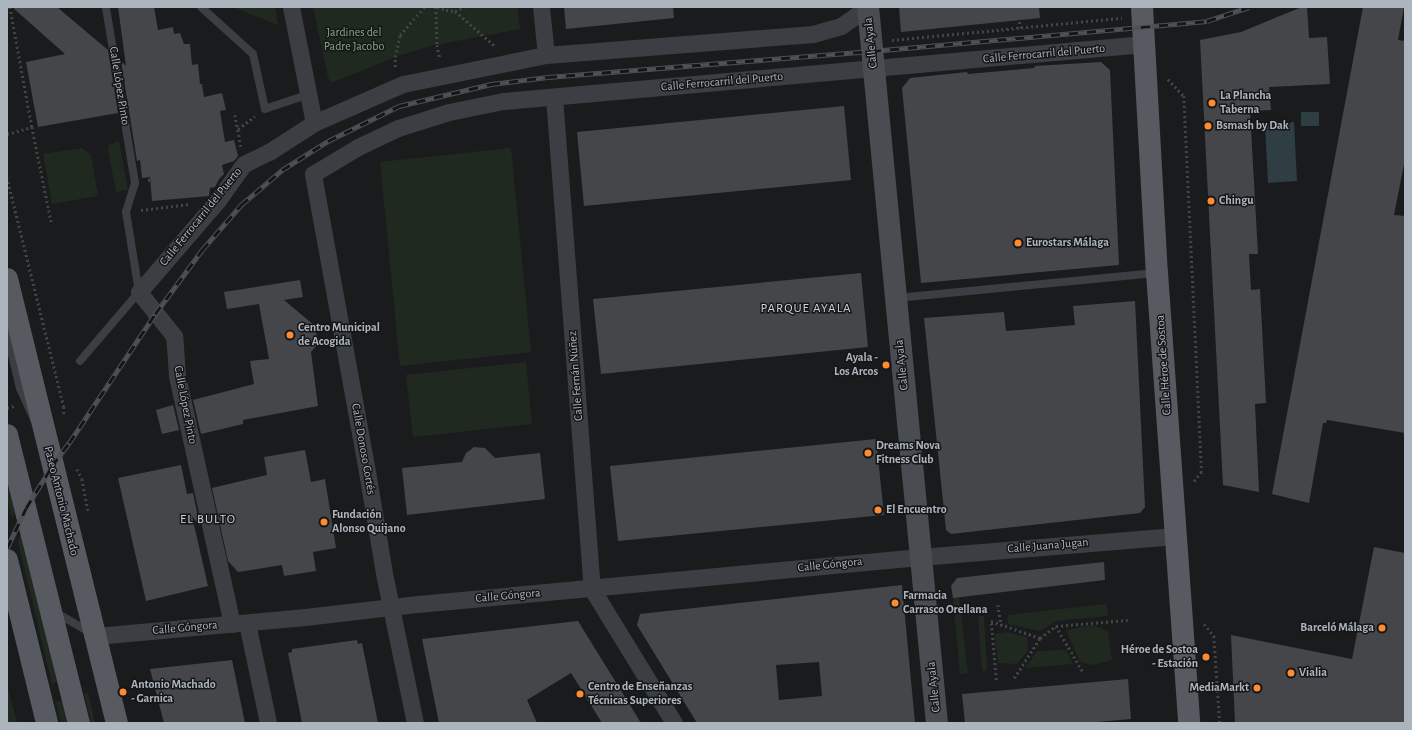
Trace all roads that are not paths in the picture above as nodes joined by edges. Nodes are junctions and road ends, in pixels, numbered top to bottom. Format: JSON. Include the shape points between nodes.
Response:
{"nodes":[{"id":1,"x":106,"y":7,"type":"edge"},
{"id":2,"x":201,"y":7,"type":"edge"},
{"id":3,"x":291,"y":7,"type":"edge"},
{"id":4,"x":541,"y":7,"type":"edge"},
{"id":5,"x":868,"y":7,"type":"edge"},
{"id":6,"x":1142,"y":12,"type":"edge"},
{"id":7,"x":1144,"y":44,"type":"junction"},
{"id":8,"x":546,"y":55,"type":"junction"},
{"id":9,"x":874,"y":69,"type":"junction"},
{"id":10,"x":309,"y":94,"type":"junction"},
{"id":11,"x":554,"y":97,"type":"junction"},
{"id":12,"x":314,"y":123,"type":"junction"},
{"id":13,"x":313,"y":174,"type":"joint"},
{"id":14,"x":1157,"y":273,"type":"junction"},
{"id":15,"x":7,"y":279,"type":"edge"},
{"id":16,"x":139,"y":292,"type":"junction"},
{"id":17,"x":895,"y":299,"type":"junction"},
{"id":18,"x":7,"y":334,"type":"edge"},
{"id":19,"x":80,"y":361,"type":"dead end"},
{"id":20,"x":7,"y":435,"type":"edge"},
{"id":21,"x":46,"y":441,"type":"junction"},
{"id":22,"x":1176,"y":536,"type":"junction"},
{"id":23,"x":920,"y":557,"type":"junction"},
{"id":24,"x":7,"y":560,"type":"edge"},
{"id":25,"x":592,"y":589,"type":"junction"},
{"id":26,"x":392,"y":609,"type":"junction"},
{"id":27,"x":51,"y":610,"type":"junction"},
{"id":28,"x":240,"y":623,"type":"junction"},
{"id":29,"x":96,"y":636,"type":"junction"},
{"id":30,"x":47,"y":723,"type":"edge"},
{"id":31,"x":79,"y":723,"type":"edge"},
{"id":32,"x":117,"y":723,"type":"edge"},
{"id":33,"x":268,"y":723,"type":"edge"},
{"id":34,"x":415,"y":723,"type":"edge"},
{"id":35,"x":674,"y":723,"type":"edge"},
{"id":36,"x":937,"y":723,"type":"edge"},
{"id":37,"x":1189,"y":723,"type":"edge"}],
"edges":[{"from":1,"to":16,"type":"lane","name":"Calle López Pinto","via":[[135,183],[126,212]]},
{"from":2,"to":10,"type":"lane","via":[[253,54],[265,109]]},
{"from":3,"to":10,"type":"street"},
{"from":4,"to":8,"type":"street"},
{"from":5,"to":8,"type":"street","name":"Calle Ferrocarril del Puerto","via":[[841,26],[813,34]]},
{"from":5,"to":9,"type":"main road","name":"Calle Ayala"},
{"from":6,"to":7,"type":"main road","name":"Calle Héroe de Sostoa"},
{"from":7,"to":9,"type":"street","name":"Calle Ferrocarril del Puerto"},
{"from":7,"to":14,"type":"main road","name":"Calle Héroe de Sostoa"},
{"from":8,"to":12,"type":"street","name":"Calle Ferrocarril del Puerto","via":[[403,84]]},
{"from":9,"to":11,"type":"street","name":"Calle Ferrocarril del Puerto"},
{"from":9,"to":17,"type":"main road","name":"Calle Ayala"},
{"from":10,"to":12,"type":"street"},
{"from":11,"to":13,"type":"street","name":"Calle Ferrocarril del Puerto","via":[[503,100],[449,112],[398,128],[358,147]]},
{"from":11,"to":25,"type":"street","name":"Calle Fernán Núñez"},
{"from":12,"to":16,"type":"street","name":"Calle Ferrocarril del Puerto","via":[[269,152],[244,164],[218,200]]},
{"from":13,"to":26,"type":"street","name":"Calle Donoso Cortés"},
{"from":14,"to":17,"type":"lane"},
{"from":14,"to":22,"type":"main road","name":"Calle Héroe de Sostoa"},
{"from":15,"to":21,"type":"main road","name":"Paseo Antonio Machado"},
{"from":16,"to":19,"type":"lane"},
{"from":16,"to":28,"type":"street","name":"Calle López Pinto","via":[[174,336],[177,375]]},
{"from":17,"to":23,"type":"main road","name":"Calle Ayala"},
{"from":18,"to":21,"type":"lane","via":[[25,403]]},
{"from":20,"to":27,"type":"main road"},
{"from":21,"to":29,"type":"main road","name":"Paseo Antonio Machado"},
{"from":22,"to":23,"type":"street","name":"Calle Juana Jugan"},
{"from":22,"to":37,"type":"main road","name":"Calle Héroe de Sostoa"},
{"from":23,"to":25,"type":"street","name":"Calle Góngora"},
{"from":23,"to":36,"type":"main road","name":"Calle Ayala"},
{"from":24,"to":30,"type":"main road"},
{"from":25,"to":26,"type":"street","name":"Calle Góngora","via":[[418,604]]},
{"from":25,"to":35,"type":"street","name":"Calle Fernán Núñez"},
{"from":26,"to":28,"type":"street","name":"Calle Góngora"},
{"from":26,"to":34,"type":"street","name":"Calle Donoso Cortés"},
{"from":27,"to":29,"type":"lane"},
{"from":27,"to":31,"type":"main road"},
{"from":28,"to":29,"type":"street","name":"Calle Góngora"},
{"from":28,"to":33,"type":"street","name":"Calle López Pinto"},
{"from":29,"to":32,"type":"main road","name":"Paseo Antonio Machado"}]}
